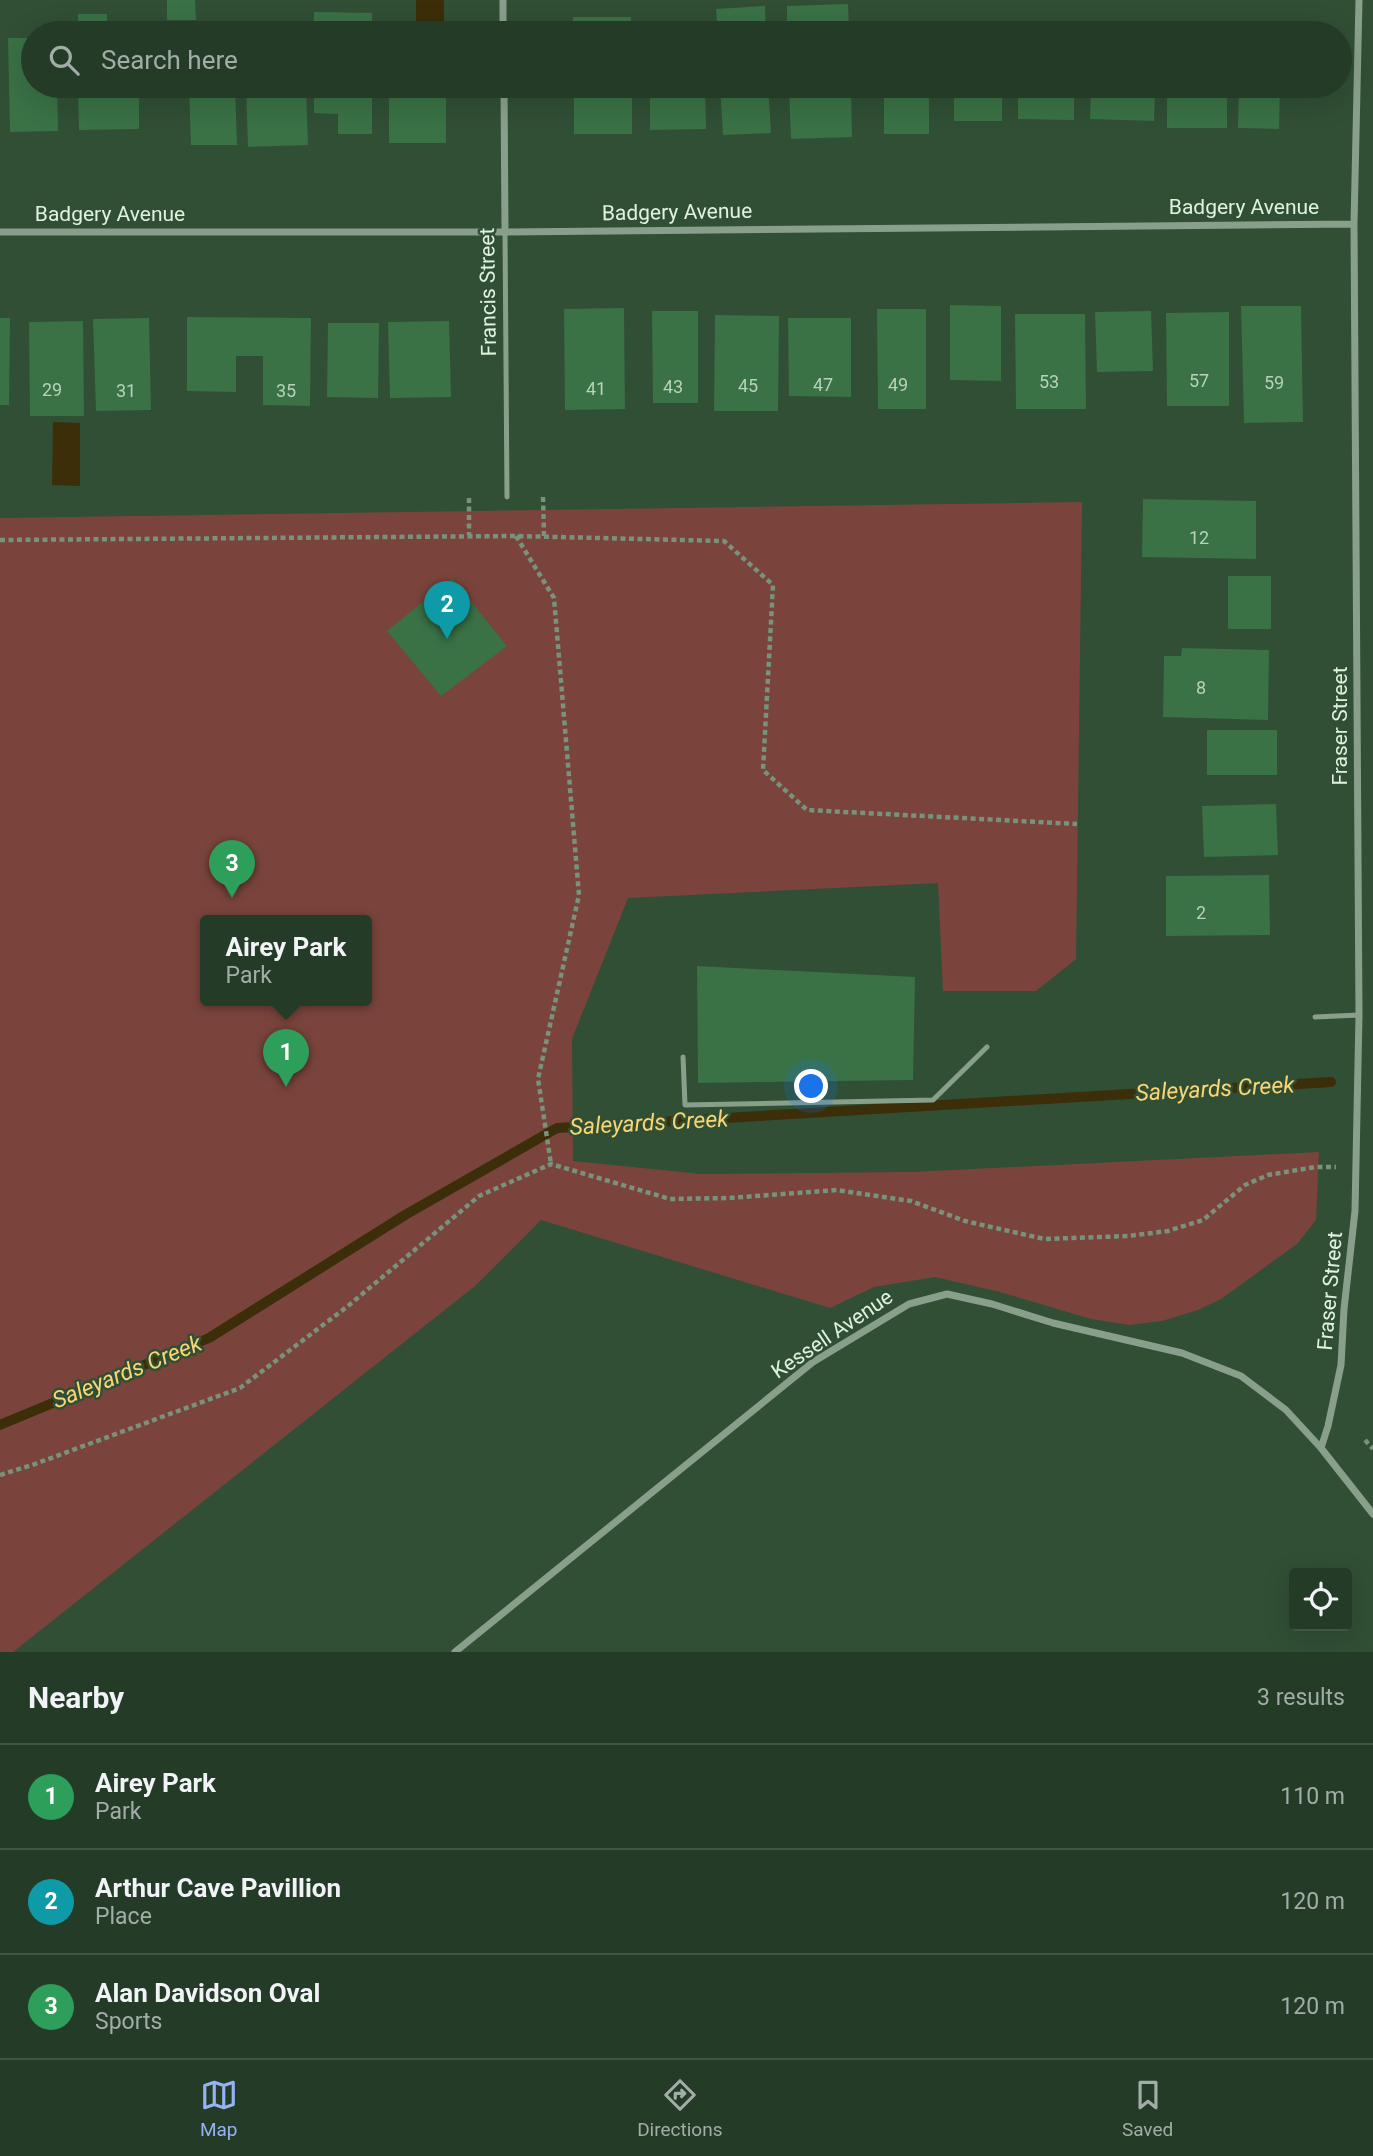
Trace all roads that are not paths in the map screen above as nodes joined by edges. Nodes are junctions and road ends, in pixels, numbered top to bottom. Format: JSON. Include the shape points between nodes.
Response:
{"nodes":[{"id":1,"x":503,"y":0,"type":"edge"},
{"id":2,"x":1359,"y":0,"type":"edge"},
{"id":3,"x":503,"y":21,"type":"edge"},
{"id":4,"x":504,"y":98,"type":"edge"},
{"id":5,"x":1354,"y":224,"type":"junction"},
{"id":6,"x":0,"y":232,"type":"edge"},
{"id":7,"x":505,"y":232,"type":"junction"},
{"id":8,"x":507,"y":498,"type":"dead end"},
{"id":9,"x":1359,"y":1016,"type":"junction"},
{"id":10,"x":1315,"y":1017,"type":"dead end"},
{"id":11,"x":987,"y":1047,"type":"dead end"},
{"id":12,"x":683,"y":1057,"type":"dead end"},
{"id":13,"x":1321,"y":1448,"type":"junction"},
{"id":14,"x":1373,"y":1514,"type":"edge"},
{"id":15,"x":455,"y":1652,"type":"edge"}],
"edges":[{"from":1,"to":3,"type":"street"},
{"from":2,"to":5,"type":"street","name":"Fraser Street"},
{"from":4,"to":7,"type":"street","name":"Francis Street"},
{"from":5,"to":7,"type":"street","name":"Badgery Avenue"},
{"from":5,"to":9,"type":"street","name":"Fraser Street"},
{"from":6,"to":7,"type":"street","name":"Badgery Avenue"},
{"from":7,"to":8,"type":"lane","name":"Francis Street"},
{"from":9,"to":10,"type":"lane"},
{"from":9,"to":13,"type":"street","name":"Fraser Street","via":[[1355,1211],[1341,1364]]},
{"from":11,"to":12,"type":"lane","via":[[933,1100],[685,1105]]},
{"from":13,"to":14,"type":"street","name":"Kessell Avenue"},
{"from":13,"to":15,"type":"street","name":"Kessell Avenue","via":[[1286,1410],[1241,1376],[1182,1353],[947,1294],[909,1304],[813,1362]]}]}
